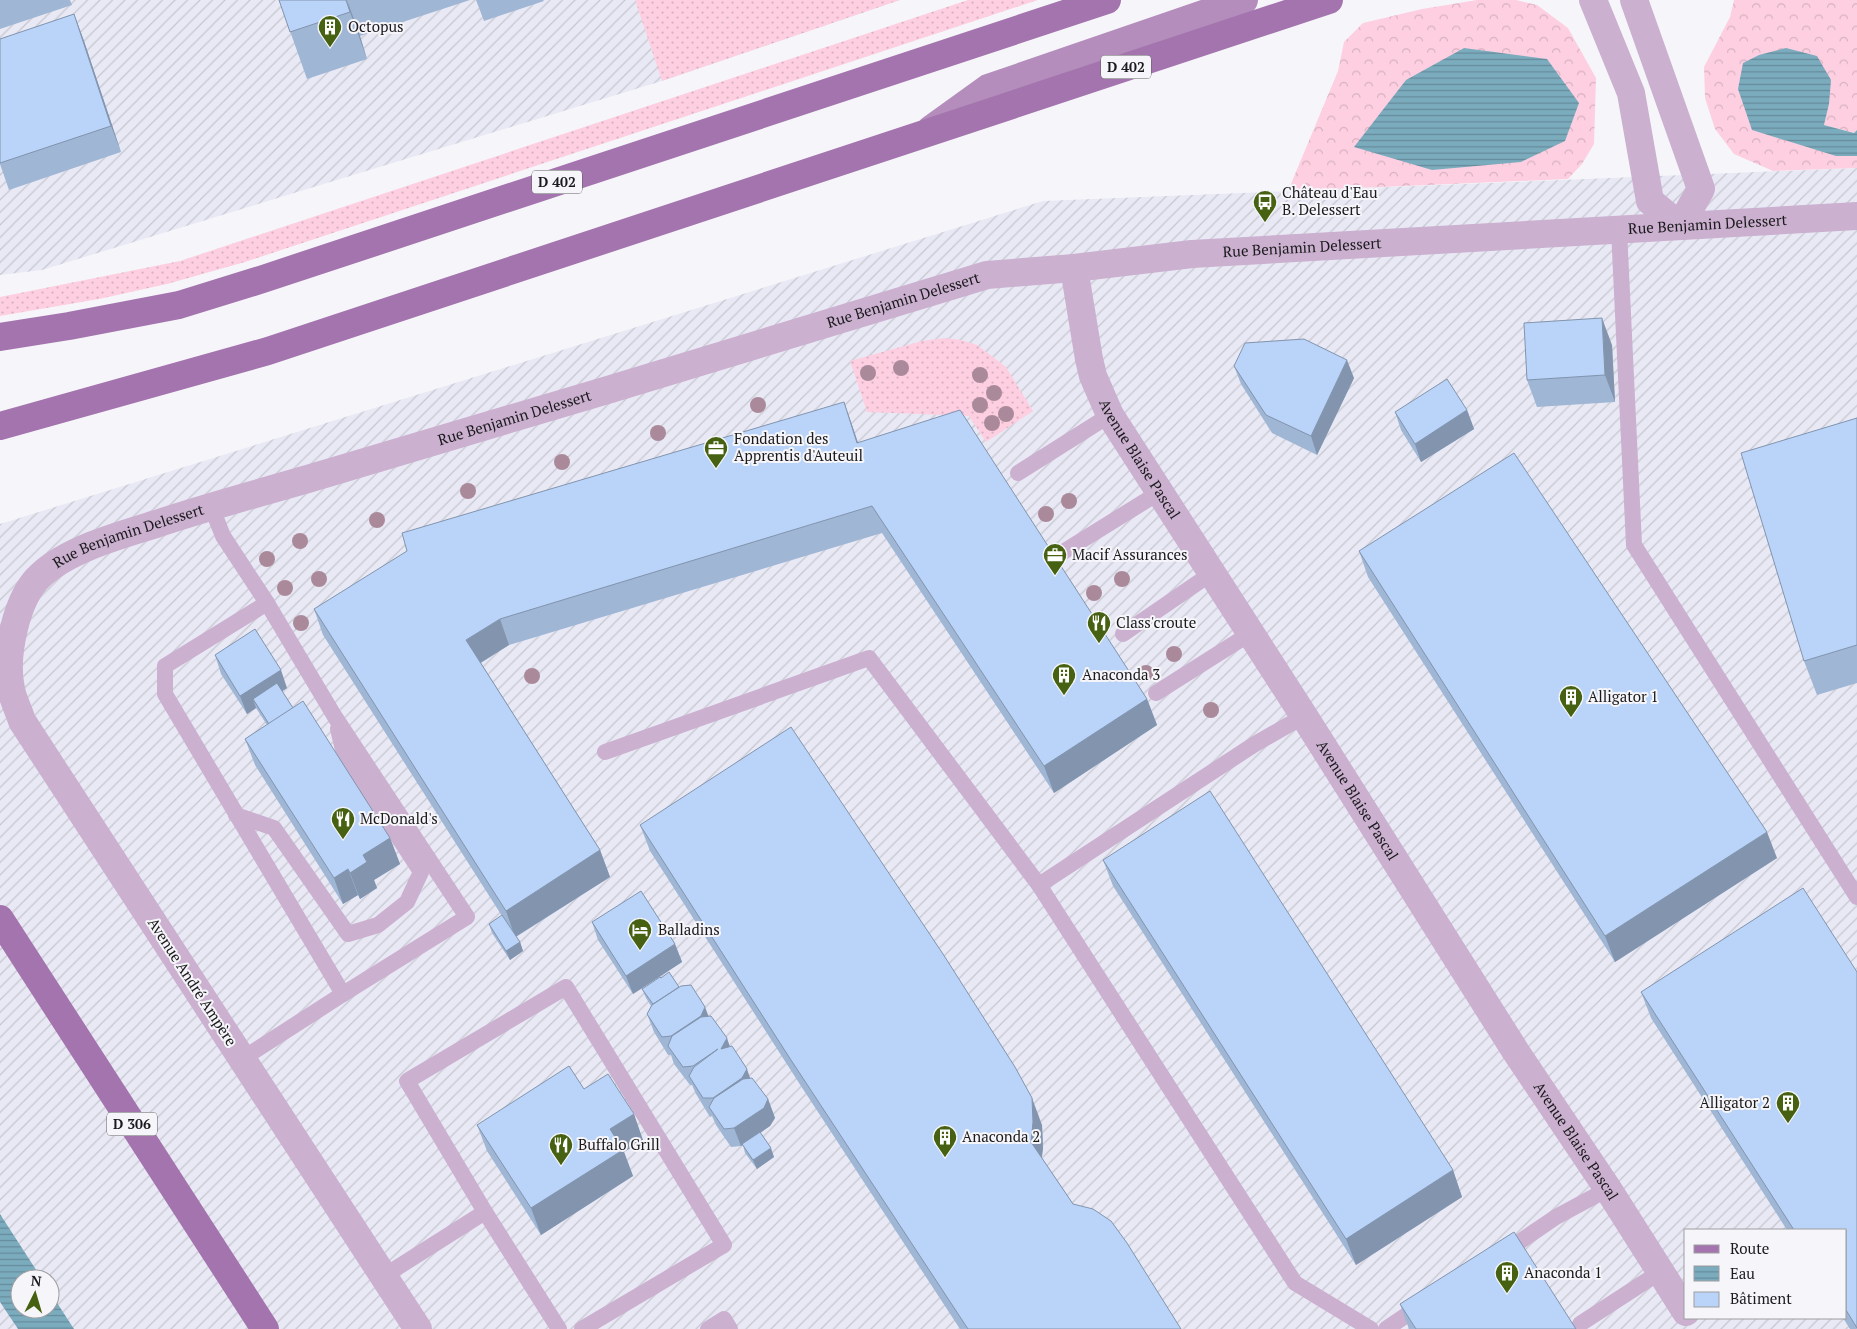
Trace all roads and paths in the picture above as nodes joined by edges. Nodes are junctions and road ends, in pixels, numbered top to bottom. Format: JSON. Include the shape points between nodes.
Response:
{"nodes":[{"id":1,"x":1107,"y":0,"type":"edge"},
{"id":2,"x":1244,"y":0,"type":"edge"},
{"id":3,"x":1329,"y":0,"type":"edge"},
{"id":4,"x":1593,"y":0,"type":"edge"},
{"id":5,"x":1634,"y":0,"type":"edge"},
{"id":6,"x":924,"y":134,"type":"junction"},
{"id":7,"x":1857,"y":216,"type":"edge"},
{"id":8,"x":1680,"y":226,"type":"junction"},
{"id":9,"x":1619,"y":230,"type":"junction"},
{"id":10,"x":1074,"y":268,"type":"junction"},
{"id":11,"x":0,"y":337,"type":"edge"},
{"id":12,"x":1110,"y":415,"type":"junction"},
{"id":13,"x":0,"y":426,"type":"edge"},
{"id":14,"x":1018,"y":474,"type":"dead end"},
{"id":15,"x":1160,"y":492,"type":"junction"},
{"id":16,"x":211,"y":506,"type":"junction"},
{"id":17,"x":1063,"y":552,"type":"dead end"},
{"id":18,"x":1212,"y":573,"type":"junction"},
{"id":19,"x":267,"y":603,"type":"junction"},
{"id":20,"x":15,"y":622,"type":"joint"},
{"id":21,"x":1251,"y":633,"type":"junction"},
{"id":22,"x":1123,"y":634,"type":"dead end"},
{"id":23,"x":1156,"y":693,"type":"dead end"},
{"id":24,"x":1304,"y":716,"type":"junction"},
{"id":25,"x":335,"y":717,"type":"junction"},
{"id":26,"x":605,"y":752,"type":"dead end"},
{"id":27,"x":236,"y":815,"type":"junction"},
{"id":28,"x":1039,"y":885,"type":"junction"},
{"id":29,"x":1857,"y":897,"type":"edge"},
{"id":30,"x":0,"y":919,"type":"edge"},
{"id":31,"x":343,"y":994,"type":"junction"},
{"id":32,"x":242,"y":1059,"type":"junction"},
{"id":33,"x":1608,"y":1189,"type":"junction"},
{"id":34,"x":485,"y":1212,"type":"junction"},
{"id":35,"x":1491,"y":1260,"type":"edge"},
{"id":36,"x":1660,"y":1272,"type":"junction"},
{"id":37,"x":384,"y":1276,"type":"junction"},
{"id":38,"x":1434,"y":1297,"type":"edge"},
{"id":39,"x":1684,"y":1309,"type":"edge"},
{"id":40,"x":1580,"y":1324,"type":"dead end"},
{"id":41,"x":265,"y":1329,"type":"edge"},
{"id":42,"x":418,"y":1329,"type":"edge"},
{"id":43,"x":559,"y":1329,"type":"edge"},
{"id":44,"x":582,"y":1329,"type":"edge"},
{"id":45,"x":708,"y":1329,"type":"edge"},
{"id":46,"x":730,"y":1329,"type":"edge"},
{"id":47,"x":1371,"y":1329,"type":"edge"},
{"id":48,"x":1386,"y":1329,"type":"edge"}],
"edges":[{"from":1,"to":11,"type":"main road","number":"D 402","via":[[179,305]]},
{"from":2,"to":6,"type":"street","via":[[988,88]]},
{"from":3,"to":6,"type":"main road","number":"D 402"},
{"from":4,"to":8,"type":"street","via":[[1631,93],[1650,201]]},
{"from":5,"to":8,"type":"street","via":[[1701,189]]},
{"from":6,"to":13,"type":"main road","number":"D 402","via":[[268,351]]},
{"from":7,"to":8,"type":"street","name":"Rue Benjamin Delessert"},
{"from":8,"to":9,"type":"street","name":"Rue Benjamin Delessert"},
{"from":9,"to":10,"type":"street","name":"Rue Benjamin Delessert","via":[[1192,254]]},
{"from":9,"to":29,"type":"lane","via":[[1634,545]]},
{"from":10,"to":12,"type":"street","name":"Avenue Blaise Pascal","via":[[1088,359]]},
{"from":10,"to":16,"type":"street","name":"Rue Benjamin Delessert","via":[[987,275]]},
{"from":12,"to":14,"type":"lane"},
{"from":12,"to":15,"type":"street","name":"Avenue Blaise Pascal"},
{"from":15,"to":17,"type":"lane"},
{"from":15,"to":18,"type":"street","name":"Avenue Blaise Pascal"},
{"from":16,"to":19,"type":"lane","via":[[223,536]]},
{"from":16,"to":20,"type":"street","name":"Rue Benjamin Delessert","via":[[100,541],[58,563],[39,576]]},
{"from":18,"to":21,"type":"street","name":"Avenue Blaise Pascal"},
{"from":18,"to":22,"type":"lane"},
{"from":19,"to":25,"type":"lane"},
{"from":19,"to":27,"type":"lane","via":[[165,666],[165,694]]},
{"from":20,"to":32,"type":"street","name":"Avenue André Ampère","via":[[8,657],[11,689],[22,721]]},
{"from":21,"to":23,"type":"lane"},
{"from":21,"to":24,"type":"street","name":"Avenue Blaise Pascal"},
{"from":24,"to":28,"type":"lane","via":[[1255,744]]},
{"from":24,"to":33,"type":"street","name":"Avenue Blaise Pascal","via":[[1516,1052]]},
{"from":25,"to":27,"type":"lane","via":[[344,754],[420,872],[407,902],[378,925],[348,934],[274,828]]},
{"from":25,"to":31,"type":"lane","via":[[467,917]]},
{"from":26,"to":28,"type":"lane","via":[[868,658]]},
{"from":27,"to":31,"type":"lane"},
{"from":28,"to":47,"type":"lane","via":[[1295,1283]]},
{"from":30,"to":41,"type":"main road","number":"D 306"},
{"from":31,"to":32,"type":"lane"},
{"from":32,"to":37,"type":"street","name":"Avenue André Ampère"},
{"from":33,"to":35,"type":"lane","via":[[1556,1217]]},
{"from":33,"to":36,"type":"street","name":"Avenue Blaise Pascal"},
{"from":34,"to":37,"type":"lane"},
{"from":34,"to":43,"type":"lane"},
{"from":34,"to":44,"type":"lane","via":[[406,1081],[566,987],[724,1245]]},
{"from":36,"to":39,"type":"street","name":"Avenue Blaise Pascal"},
{"from":36,"to":40,"type":"lane"},
{"from":37,"to":42,"type":"street","name":"Avenue André Ampère"},
{"from":38,"to":48,"type":"lane"},
{"from":45,"to":46,"type":"lane","via":[[724,1320]]}]}
